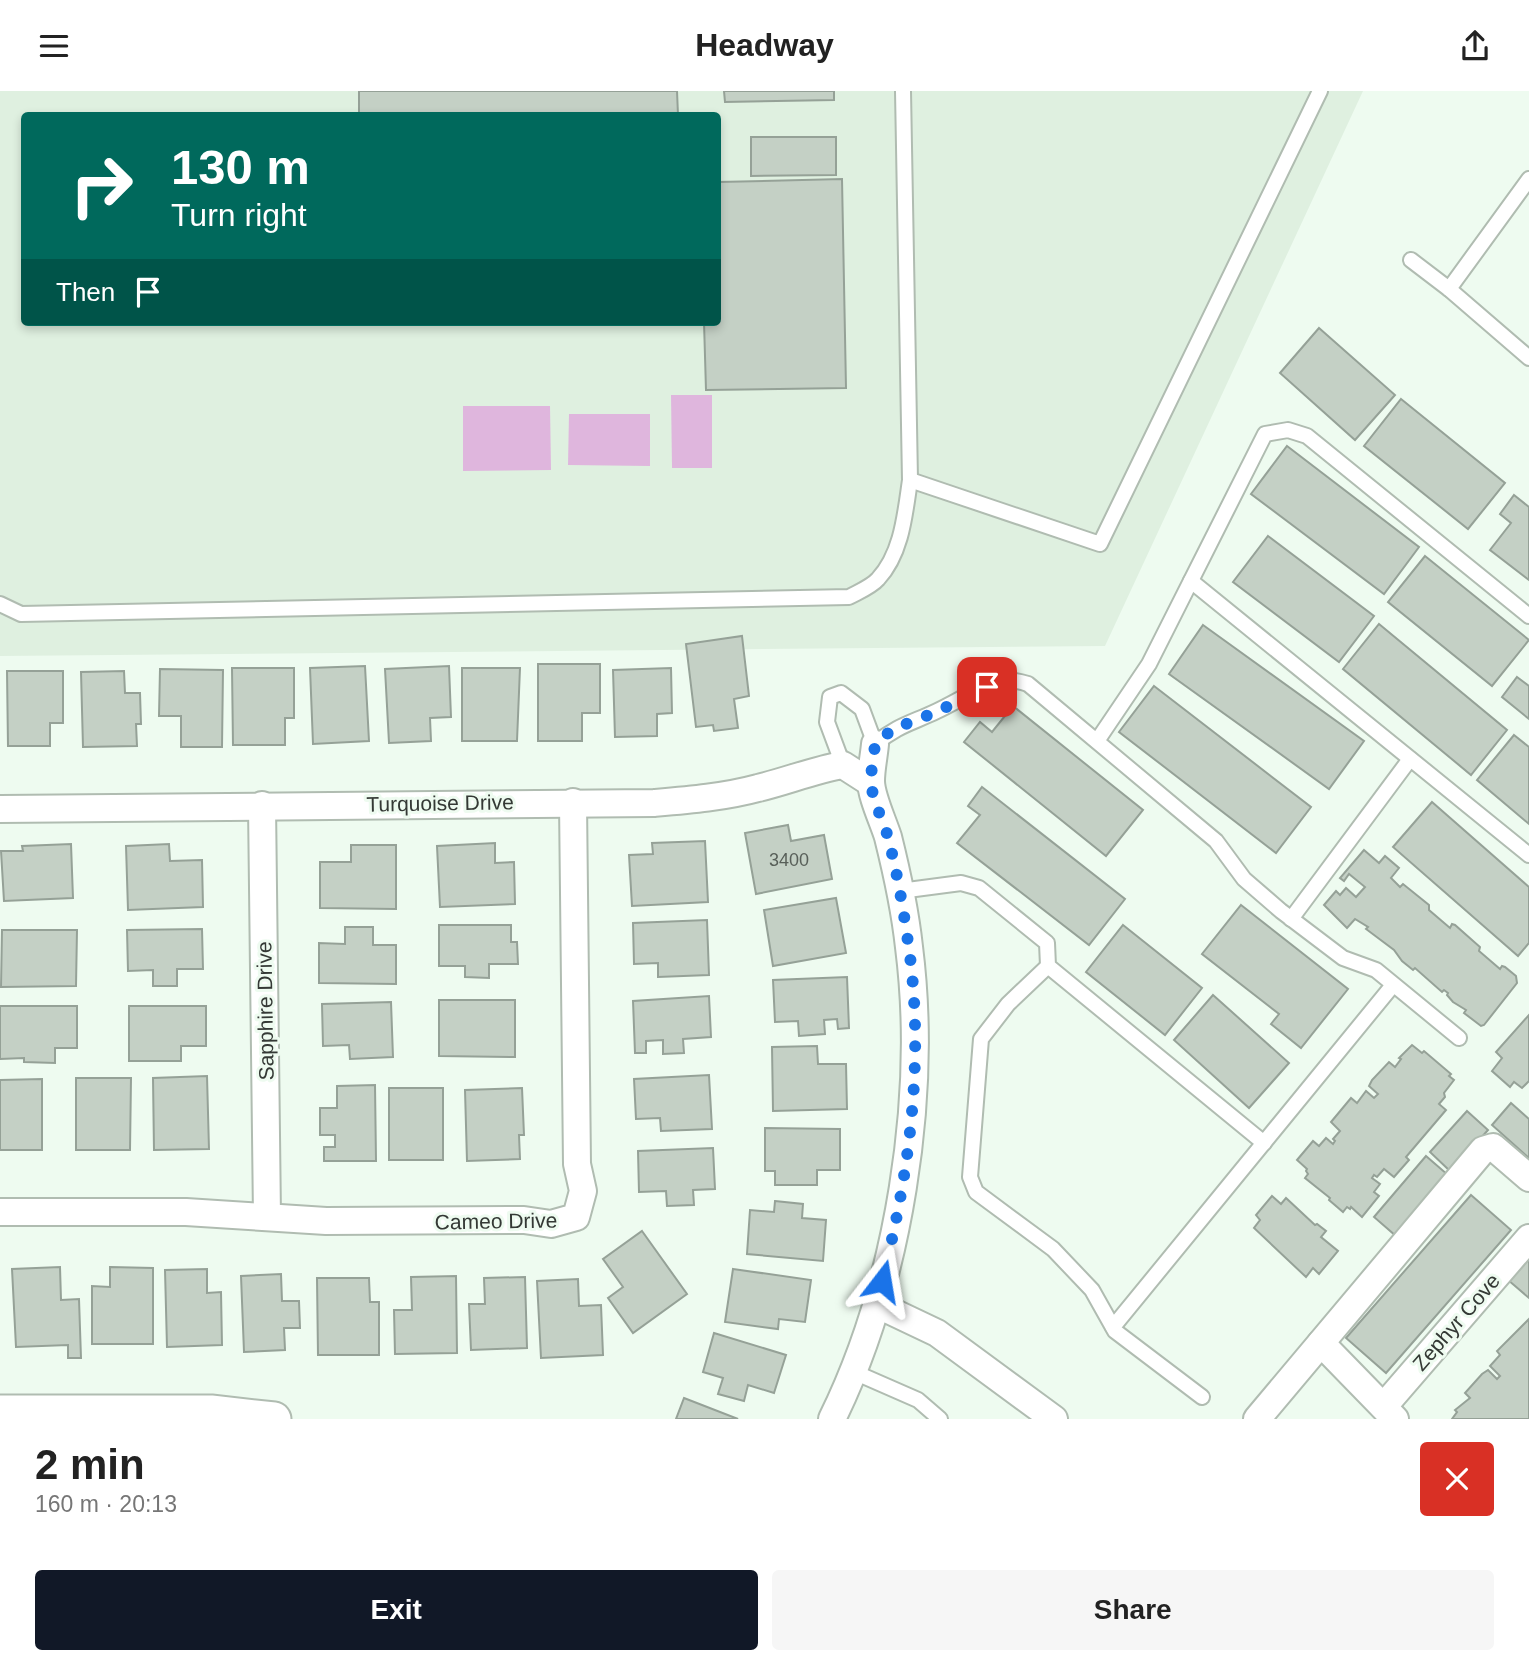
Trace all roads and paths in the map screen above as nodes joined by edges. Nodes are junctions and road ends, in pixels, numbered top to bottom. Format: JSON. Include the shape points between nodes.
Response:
{"nodes":[{"id":1,"x":903,"y":91,"type":"edge"},
{"id":2,"x":1320,"y":91,"type":"edge"},
{"id":3,"x":1529,"y":179,"type":"edge"},
{"id":4,"x":1411,"y":260,"type":"dead end"},
{"id":5,"x":1448,"y":289,"type":"junction"},
{"id":6,"x":1529,"y":358,"type":"edge"},
{"id":7,"x":910,"y":480,"type":"junction"},
{"id":8,"x":1191,"y":581,"type":"junction"},
{"id":9,"x":0,"y":604,"type":"edge"},
{"id":10,"x":1529,"y":616,"type":"edge"},
{"id":11,"x":1097,"y":741,"type":"junction"},
{"id":12,"x":875,"y":744,"type":"junction"},
{"id":13,"x":1410,"y":759,"type":"junction"},
{"id":14,"x":843,"y":765,"type":"junction"},
{"id":15,"x":871,"y":783,"type":"junction"},
{"id":16,"x":573,"y":802,"type":"junction"},
{"id":17,"x":262,"y":805,"type":"junction"},
{"id":18,"x":0,"y":809,"type":"edge"},
{"id":19,"x":1529,"y":855,"type":"edge"},
{"id":20,"x":900,"y":891,"type":"junction"},
{"id":21,"x":1291,"y":919,"type":"junction"},
{"id":22,"x":1048,"y":966,"type":"junction"},
{"id":23,"x":1393,"y":985,"type":"junction"},
{"id":24,"x":1459,"y":1038,"type":"dead end"},
{"id":25,"x":1264,"y":1143,"type":"junction"},
{"id":26,"x":1529,"y":1178,"type":"edge"},
{"id":27,"x":0,"y":1212,"type":"edge"},
{"id":28,"x":267,"y":1217,"type":"junction"},
{"id":29,"x":1529,"y":1238,"type":"edge"},
{"id":30,"x":876,"y":1304,"type":"junction"},
{"id":31,"x":1113,"y":1327,"type":"junction"},
{"id":32,"x":1321,"y":1343,"type":"junction"},
{"id":33,"x":853,"y":1372,"type":"junction"},
{"id":34,"x":1202,"y":1397,"type":"dead end"},
{"id":35,"x":0,"y":1412,"type":"edge"},
{"id":36,"x":1389,"y":1413,"type":"edge"},
{"id":37,"x":274,"y":1419,"type":"edge"},
{"id":38,"x":832,"y":1419,"type":"edge"},
{"id":39,"x":940,"y":1419,"type":"edge"},
{"id":40,"x":1054,"y":1419,"type":"edge"},
{"id":41,"x":1257,"y":1419,"type":"edge"}],
"edges":[{"from":1,"to":7,"type":"lane"},
{"from":2,"to":7,"type":"lane","via":[[1100,544]]},
{"from":3,"to":5,"type":"lane"},
{"from":4,"to":5,"type":"lane"},
{"from":5,"to":6,"type":"lane"},
{"from":7,"to":9,"type":"lane","via":[[904,526],[892,559],[877,581],[849,597],[21,614]]},
{"from":8,"to":10,"type":"lane","via":[[1265,434],[1288,430],[1307,436]]},
{"from":8,"to":11,"type":"lane","via":[[1149,664]]},
{"from":8,"to":13,"type":"lane"},
{"from":11,"to":12,"type":"lane","via":[[1038,691],[1017,680],[1003,680],[893,729]]},
{"from":11,"to":21,"type":"lane","via":[[1216,841],[1244,879]]},
{"from":12,"to":14,"type":"lane","via":[[862,709],[841,693],[830,697],[827,722]]},
{"from":12,"to":15,"type":"street"},
{"from":13,"to":19,"type":"lane"},
{"from":13,"to":21,"type":"lane"},
{"from":14,"to":15,"type":"street"},
{"from":14,"to":16,"type":"street","name":"Turquoise Drive","via":[[723,796],[654,803]]},
{"from":15,"to":20,"type":"street"},
{"from":16,"to":17,"type":"street","name":"Turquoise Drive"},
{"from":16,"to":28,"type":"street","name":"Cameo Drive","via":[[578,1164],[583,1191],[576,1217],[551,1224]]},
{"from":17,"to":18,"type":"street","name":"Turquoise Drive"},
{"from":17,"to":28,"type":"street","name":"Sapphire Drive"},
{"from":20,"to":22,"type":"lane","via":[[961,883],[979,888],[1047,943]]},
{"from":20,"to":30,"type":"street","via":[[912,981],[913,1097],[901,1189]]},
{"from":21,"to":23,"type":"lane","via":[[1343,958],[1376,970]]},
{"from":22,"to":25,"type":"lane"},
{"from":22,"to":31,"type":"lane","via":[[1008,1004],[981,1039],[970,1177],[976,1192],[1053,1249],[1092,1290]]},
{"from":23,"to":24,"type":"lane"},
{"from":23,"to":25,"type":"lane"},
{"from":25,"to":31,"type":"lane"},
{"from":26,"to":32,"type":"street","via":[[1493,1147],[1483,1150]]},
{"from":27,"to":28,"type":"street","name":"Cameo Drive"},
{"from":29,"to":36,"type":"street","name":"Zephyr Cove"},
{"from":30,"to":33,"type":"street"},
{"from":30,"to":40,"type":"street","via":[[937,1333]]},
{"from":31,"to":34,"type":"lane"},
{"from":32,"to":36,"type":"street"},
{"from":32,"to":41,"type":"street"},
{"from":33,"to":38,"type":"street"},
{"from":33,"to":39,"type":"lane","via":[[918,1400]]},
{"from":35,"to":37,"type":"street","via":[[211,1412]]}]}
